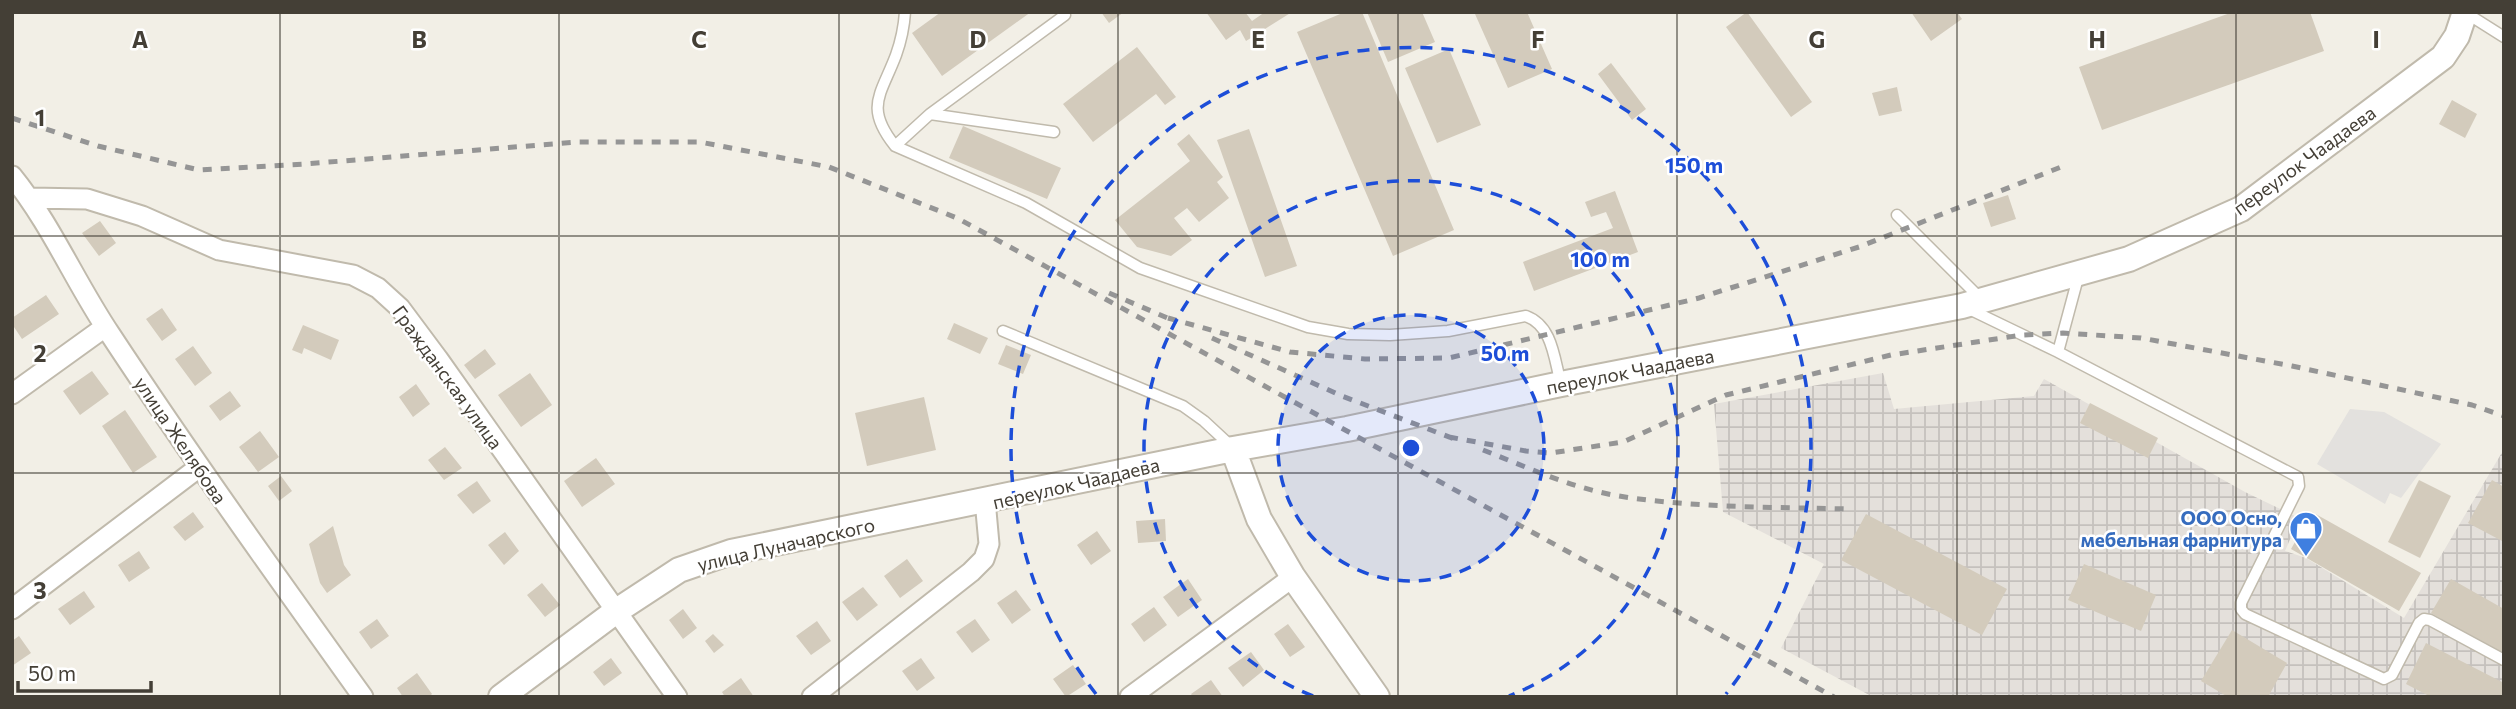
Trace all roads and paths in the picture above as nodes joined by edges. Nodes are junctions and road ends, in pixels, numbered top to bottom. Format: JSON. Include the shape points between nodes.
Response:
{"nodes":[{"id":1,"x":905,"y":12,"type":"edge"},
{"id":2,"x":2465,"y":12,"type":"edge"},
{"id":3,"x":1065,"y":15,"type":"dead end"},
{"id":4,"x":2504,"y":37,"type":"edge"},
{"id":5,"x":930,"y":114,"type":"junction"},
{"id":6,"x":1054,"y":132,"type":"dead end"},
{"id":7,"x":895,"y":146,"type":"junction"},
{"id":8,"x":12,"y":176,"type":"edge"},
{"id":9,"x":30,"y":198,"type":"junction"},
{"id":10,"x":1897,"y":215,"type":"dead end"},
{"id":11,"x":2080,"y":273,"type":"junction"},
{"id":12,"x":1973,"y":303,"type":"junction"},
{"id":13,"x":105,"y":327,"type":"junction"},
{"id":14,"x":1003,"y":331,"type":"dead end"},
{"id":15,"x":2058,"y":352,"type":"junction"},
{"id":16,"x":1561,"y":384,"type":"junction"},
{"id":17,"x":12,"y":394,"type":"edge"},
{"id":18,"x":1233,"y":449,"type":"junction"},
{"id":19,"x":198,"y":468,"type":"junction"},
{"id":20,"x":985,"y":500,"type":"junction"},
{"id":21,"x":1293,"y":577,"type":"junction"},
{"id":22,"x":12,"y":609,"type":"edge"},
{"id":23,"x":615,"y":612,"type":"junction"},
{"id":24,"x":2504,"y":660,"type":"edge"},
{"id":25,"x":363,"y":697,"type":"edge"},
{"id":26,"x":501,"y":697,"type":"edge"},
{"id":27,"x":677,"y":697,"type":"edge"},
{"id":28,"x":813,"y":697,"type":"edge"},
{"id":29,"x":1130,"y":697,"type":"edge"},
{"id":30,"x":1377,"y":697,"type":"edge"}],
"edges":[{"from":1,"to":7,"type":"lane","via":[[897,54],[878,98],[883,131]]},
{"from":2,"to":4,"type":"lane"},
{"from":2,"to":11,"type":"street","name":"переулок Чаадаева","via":[[2457,36],[2442,57],[2241,209],[2129,260]]},
{"from":3,"to":5,"type":"lane"},
{"from":5,"to":6,"type":"lane"},
{"from":5,"to":7,"type":"lane"},
{"from":7,"to":16,"type":"lane","via":[[1026,203],[1140,268],[1308,327],[1390,335],[1448,331],[1526,316],[1548,334]]},
{"from":8,"to":9,"type":"street","name":"улица Желябова"},
{"from":9,"to":13,"type":"street","name":"улица Желябова"},
{"from":9,"to":23,"type":"street","name":"Гражданская улица","via":[[87,199],[142,216],[219,250],[343,272],[378,288],[400,308],[430,349]]},
{"from":10,"to":12,"type":"lane"},
{"from":11,"to":12,"type":"street","name":"переулок Чаадаева"},
{"from":11,"to":15,"type":"lane"},
{"from":12,"to":15,"type":"lane"},
{"from":12,"to":16,"type":"street","name":"переулок Чаадаева"},
{"from":13,"to":17,"type":"street"},
{"from":13,"to":19,"type":"street","name":"улица Желябова"},
{"from":14,"to":18,"type":"lane","via":[[1183,406]]},
{"from":15,"to":24,"type":"lane","via":[[2298,477],[2299,486],[2241,603],[2245,614],[2384,679],[2392,675],[2424,619]]},
{"from":16,"to":18,"type":"street","name":"переулок Чаадаева"},
{"from":18,"to":20,"type":"street","name":"переулок Чаадаева"},
{"from":18,"to":21,"type":"street","via":[[1259,519]]},
{"from":19,"to":22,"type":"street"},
{"from":19,"to":25,"type":"street","name":"улица Желябова"},
{"from":20,"to":23,"type":"street","name":"улица Луначарского","via":[[731,552],[679,570]]},
{"from":20,"to":28,"type":"street","name":"переулок Чаадаева","via":[[989,544],[984,559]]},
{"from":21,"to":29,"type":"street"},
{"from":21,"to":30,"type":"street"},
{"from":23,"to":26,"type":"street","name":"улица Луначарского"},
{"from":23,"to":27,"type":"street","name":"Гражданская улица"}]}
